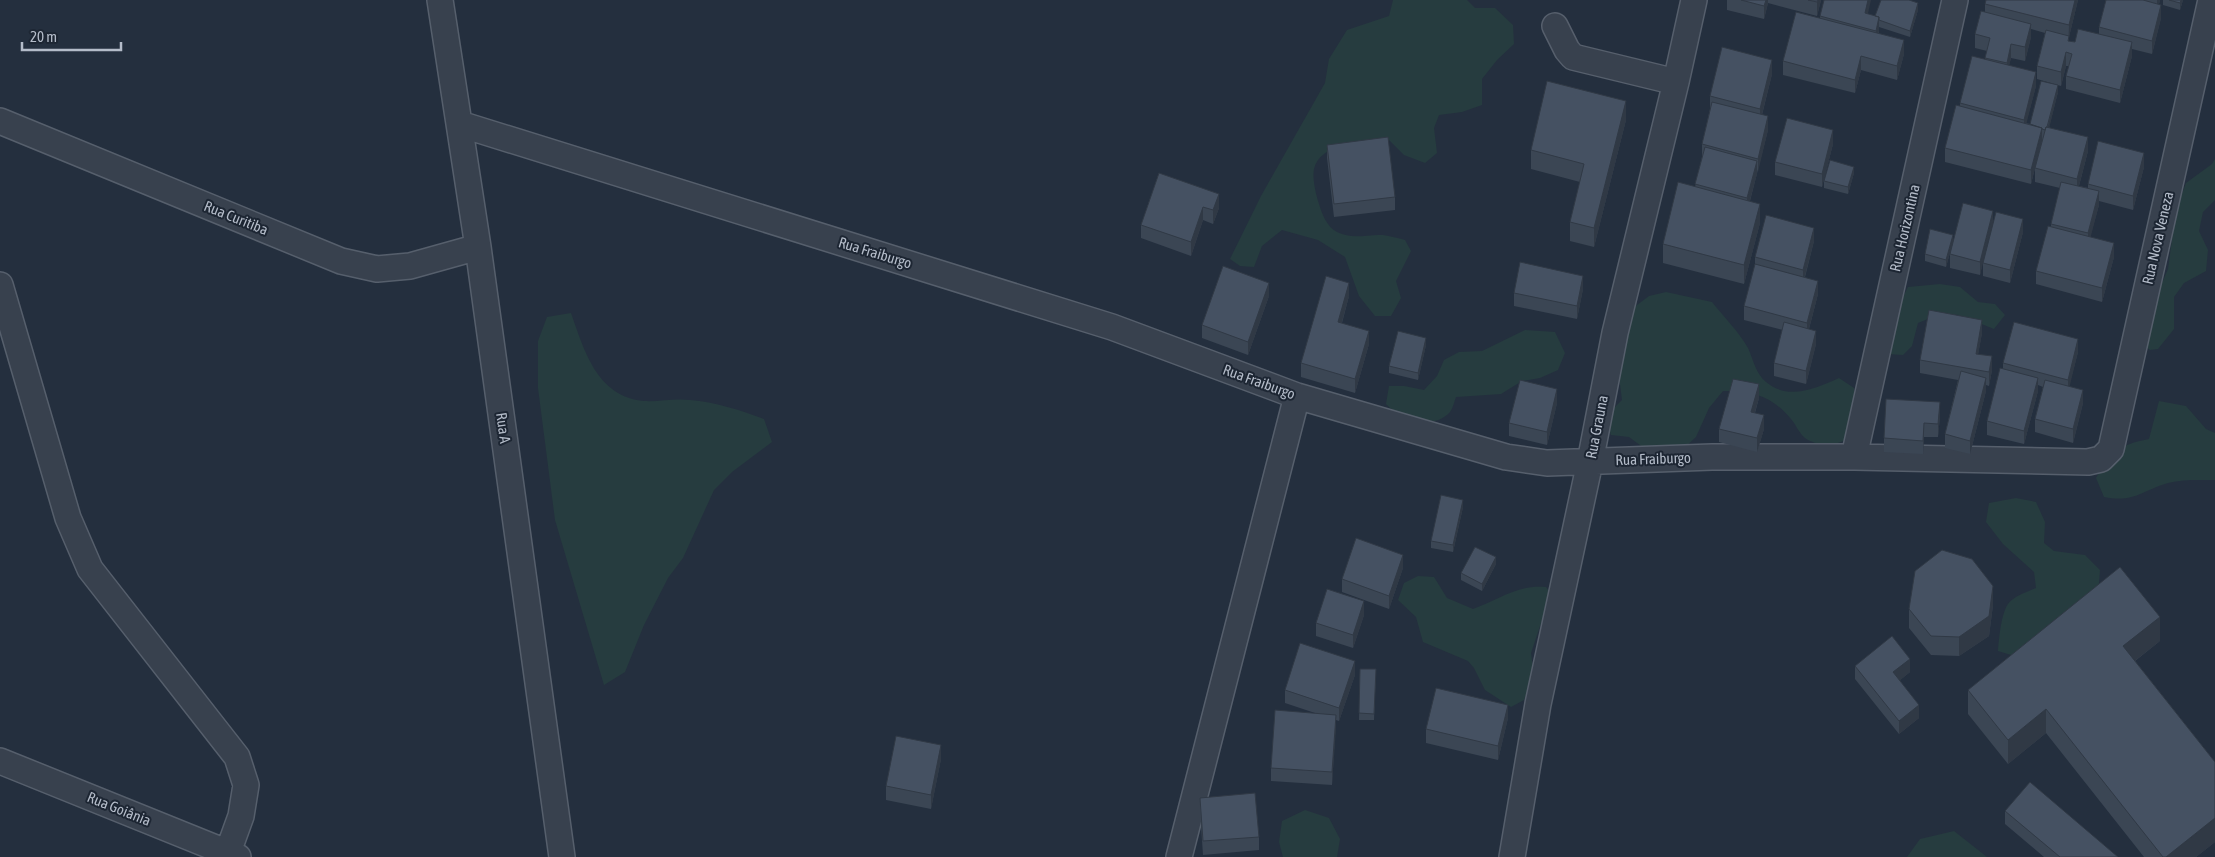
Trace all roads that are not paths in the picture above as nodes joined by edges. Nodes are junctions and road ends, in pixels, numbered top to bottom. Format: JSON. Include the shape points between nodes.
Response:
{"nodes":[{"id":1,"x":440,"y":0,"type":"edge"},
{"id":2,"x":1694,"y":0,"type":"edge"},
{"id":3,"x":1955,"y":0,"type":"edge"},
{"id":4,"x":2211,"y":0,"type":"edge"},
{"id":5,"x":1555,"y":26,"type":"dead end"},
{"id":6,"x":1676,"y":82,"type":"junction"},
{"id":7,"x":0,"y":121,"type":"edge"},
{"id":8,"x":460,"y":124,"type":"junction"},
{"id":9,"x":478,"y":247,"type":"junction"},
{"id":10,"x":0,"y":285,"type":"edge"},
{"id":11,"x":1297,"y":396,"type":"junction"},
{"id":12,"x":1854,"y":457,"type":"junction"},
{"id":13,"x":1590,"y":462,"type":"junction"},
{"id":14,"x":2088,"y":462,"type":"joint"},
{"id":15,"x":0,"y":761,"type":"edge"},
{"id":16,"x":233,"y":855,"type":"edge"},
{"id":17,"x":562,"y":857,"type":"edge"},
{"id":18,"x":1179,"y":857,"type":"edge"},
{"id":19,"x":1512,"y":857,"type":"edge"}],
"edges":[{"from":1,"to":8,"type":"street","name":"Rua A"},
{"from":2,"to":6,"type":"street","name":"Rua Grauna"},
{"from":3,"to":12,"type":"street","name":"Rua Horizontina"},
{"from":4,"to":14,"type":"street","name":"Rua Nova Veneza","via":[[2111,449],[2101,459]]},
{"from":5,"to":6,"type":"street","via":[[1573,57]]},
{"from":6,"to":13,"type":"street","name":"Rua Grauna","via":[[1615,333]]},
{"from":7,"to":9,"type":"street","name":"Rua Curitiba","via":[[341,261],[377,269],[410,266]]},
{"from":8,"to":9,"type":"street","name":"Rua A"},
{"from":8,"to":11,"type":"street","name":"Rua Fraiburgo","via":[[1112,327]]},
{"from":9,"to":17,"type":"street","name":"Rua A"},
{"from":10,"to":16,"type":"street","via":[[68,518],[90,568],[237,757],[246,785]]},
{"from":11,"to":13,"type":"street","name":"Rua Fraiburgo","via":[[1506,456],[1547,463]]},
{"from":11,"to":18,"type":"street"},
{"from":12,"to":13,"type":"street","name":"Rua Fraiburgo","via":[[1712,457]]},
{"from":12,"to":14,"type":"street","name":"Rua Fraiburgo"},
{"from":13,"to":19,"type":"street","name":"Rua Grauna","via":[[1538,704]]},
{"from":15,"to":16,"type":"street","name":"Rua Goiânia"}]}
